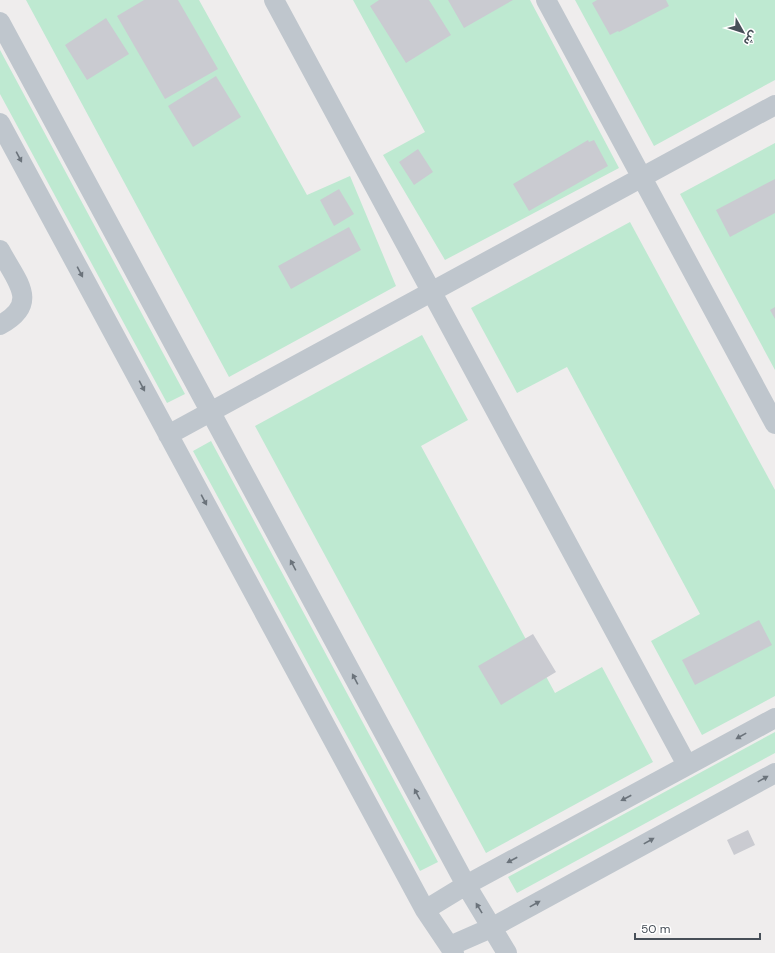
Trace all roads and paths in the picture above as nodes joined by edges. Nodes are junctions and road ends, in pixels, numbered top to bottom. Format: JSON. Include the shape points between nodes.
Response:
{"nodes":[{"id":1,"x":274,"y":0,"type":"edge"},
{"id":2,"x":546,"y":0,"type":"edge"},
{"id":3,"x":0,"y":22,"type":"edge"},
{"id":4,"x":775,"y":105,"type":"edge"},
{"id":5,"x":0,"y":123,"type":"edge"},
{"id":6,"x":642,"y":178,"type":"junction"},
{"id":7,"x":0,"y":250,"type":"edge"},
{"id":8,"x":432,"y":292,"type":"junction"},
{"id":9,"x":0,"y":325,"type":"edge"},
{"id":10,"x":211,"y":412,"type":"junction"},
{"id":11,"x":775,"y":424,"type":"edge"},
{"id":12,"x":168,"y":435,"type":"junction"},
{"id":13,"x":775,"y":718,"type":"edge"},
{"id":14,"x":687,"y":765,"type":"junction"},
{"id":15,"x":775,"y":773,"type":"edge"},
{"id":16,"x":466,"y":885,"type":"junction"},
{"id":17,"x":425,"y":910,"type":"junction"},
{"id":18,"x":491,"y":928,"type":"junction"},
{"id":19,"x":452,"y":950,"type":"edge"},
{"id":20,"x":507,"y":953,"type":"edge"}],
"edges":[{"from":1,"to":8,"type":"street"},
{"from":2,"to":6,"type":"street"},
{"from":3,"to":10,"type":"street"},
{"from":4,"to":6,"type":"street"},
{"from":5,"to":12,"type":"street","one_way":true},
{"from":6,"to":8,"type":"street"},
{"from":6,"to":11,"type":"street"},
{"from":7,"to":9,"type":"street","via":[[23,294],[19,312]]},
{"from":8,"to":10,"type":"street"},
{"from":8,"to":14,"type":"street"},
{"from":10,"to":12,"type":"street"},
{"from":16,"to":10,"type":"street","one_way":true},
{"from":12,"to":17,"type":"street","one_way":true},
{"from":13,"to":14,"type":"street","one_way":true},
{"from":14,"to":16,"type":"street","one_way":true},
{"from":18,"to":15,"type":"street","one_way":true},
{"from":16,"to":17,"type":"street"},
{"from":18,"to":16,"type":"street","one_way":true},
{"from":17,"to":19,"type":"street"},
{"from":18,"to":19,"type":"street"},
{"from":18,"to":20,"type":"street"}]}
